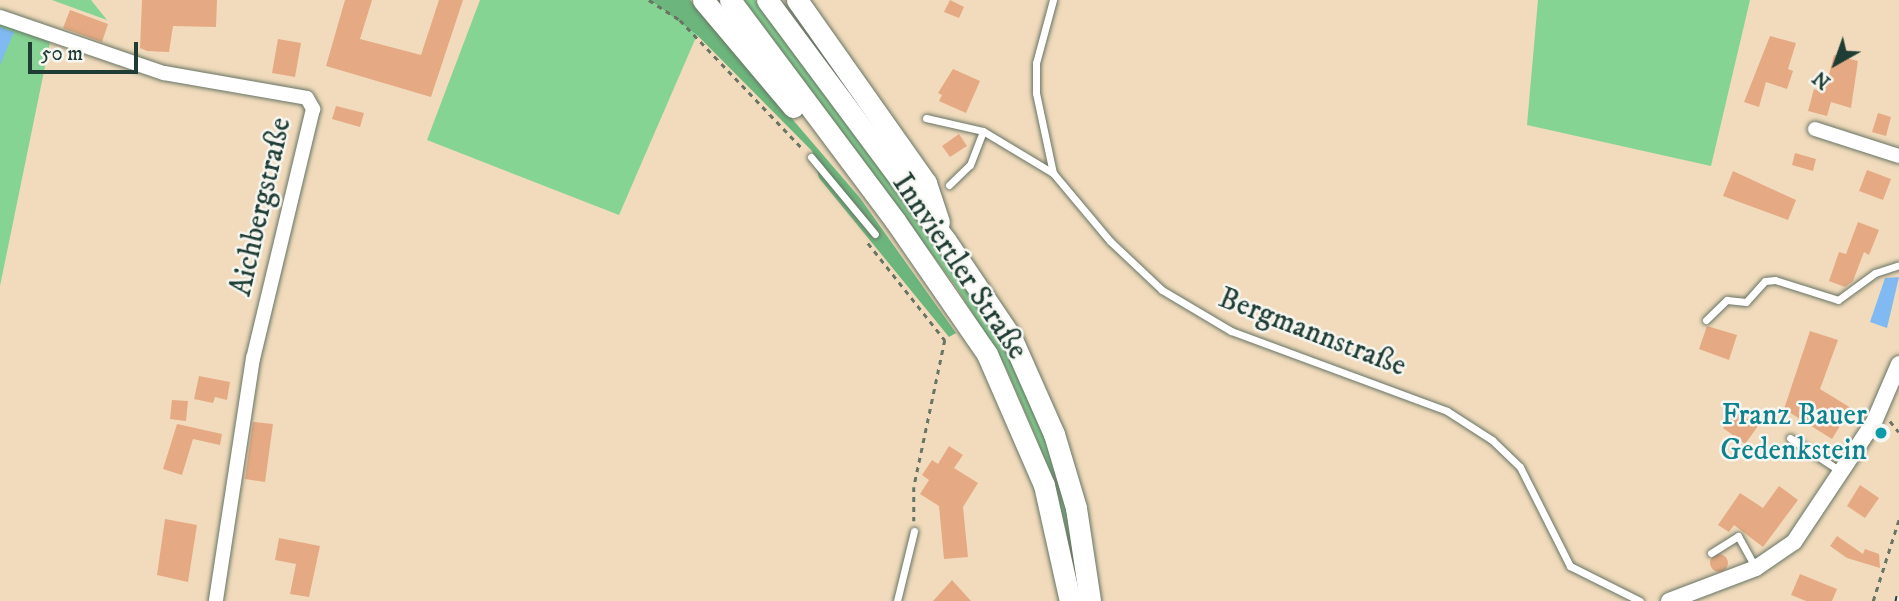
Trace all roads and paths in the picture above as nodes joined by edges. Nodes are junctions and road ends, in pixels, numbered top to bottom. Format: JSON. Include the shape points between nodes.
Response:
{"nodes":[{"id":1,"x":649,"y":0,"type":"edge"},
{"id":2,"x":703,"y":0,"type":"edge"},
{"id":3,"x":730,"y":0,"type":"edge"},
{"id":4,"x":766,"y":0,"type":"edge"},
{"id":5,"x":797,"y":0,"type":"edge"},
{"id":6,"x":1053,"y":0,"type":"edge"},
{"id":7,"x":0,"y":17,"type":"edge"},
{"id":8,"x":926,"y":118,"type":"dead end"},
{"id":9,"x":1815,"y":128,"type":"dead end"},
{"id":10,"x":983,"y":131,"type":"junction"},
{"id":11,"x":833,"y":139,"type":"junction"},
{"id":12,"x":1899,"y":156,"type":"edge"},
{"id":13,"x":810,"y":157,"type":"joint"},
{"id":14,"x":1053,"y":173,"type":"junction"},
{"id":15,"x":949,"y":185,"type":"dead end"},
{"id":16,"x":875,"y":234,"type":"dead end"},
{"id":17,"x":864,"y":237,"type":"dead end"},
{"id":18,"x":946,"y":241,"type":"junction"},
{"id":19,"x":1899,"y":265,"type":"edge"},
{"id":20,"x":1706,"y":320,"type":"dead end"},
{"id":21,"x":1899,"y":363,"type":"edge"},
{"id":22,"x":1790,"y":438,"type":"dead end"},
{"id":23,"x":1843,"y":473,"type":"junction"},
{"id":24,"x":1899,"y":519,"type":"edge"},
{"id":25,"x":914,"y":531,"type":"joint"},
{"id":26,"x":1711,"y":552,"type":"dead end"},
{"id":27,"x":1756,"y":568,"type":"junction"},
{"id":28,"x":216,"y":601,"type":"edge"},
{"id":29,"x":897,"y":601,"type":"edge"},
{"id":30,"x":1070,"y":601,"type":"edge"},
{"id":31,"x":1090,"y":601,"type":"edge"},
{"id":32,"x":1640,"y":601,"type":"edge"},
{"id":33,"x":1670,"y":601,"type":"edge"},
{"id":34,"x":1873,"y":601,"type":"edge"}],
"edges":[{"from":1,"to":13,"type":"path","via":[[680,20]]},
{"from":2,"to":11,"type":"main road","via":[[800,115]]},
{"from":3,"to":11,"type":"main road","name":"Innviertler Straße"},
{"from":4,"to":18,"type":"main road","name":"Innviertler Straße"},
{"from":5,"to":18,"type":"main road","via":[[926,183]]},
{"from":6,"to":14,"type":"lane","name":"Bergmannstraße","via":[[1036,63],[1037,93]]},
{"from":7,"to":28,"type":"street","name":"Aichbergstraße","via":[[164,73],[307,98],[313,109],[253,358]]},
{"from":8,"to":10,"type":"lane"},
{"from":9,"to":12,"type":"street"},
{"from":10,"to":14,"type":"lane"},
{"from":10,"to":15,"type":"lane","via":[[970,165]]},
{"from":11,"to":30,"type":"main road","name":"Innviertler Straße","via":[[961,313],[1007,394],[1044,485]]},
{"from":13,"to":16,"type":"lane"},
{"from":14,"to":32,"type":"lane","name":"Bergmannstraße","via":[[1110,241],[1187,307],[1278,350],[1447,411],[1492,440],[1520,467],[1570,566]]},
{"from":17,"to":25,"type":"path","via":[[945,340],[914,487]]},
{"from":18,"to":31,"type":"main road","name":"Innviertler Straße","via":[[1011,337],[1049,421],[1076,508]]},
{"from":19,"to":20,"type":"lane","via":[[1875,273],[1838,300],[1765,281],[1746,302],[1727,300]]},
{"from":21,"to":23,"type":"street","via":[[1874,422]]},
{"from":22,"to":23,"type":"lane"},
{"from":23,"to":27,"type":"street","via":[[1794,542]]},
{"from":24,"to":34,"type":"path"},
{"from":25,"to":29,"type":"lane"},
{"from":26,"to":27,"type":"lane","via":[[1738,536]]},
{"from":27,"to":33,"type":"street"}]}
